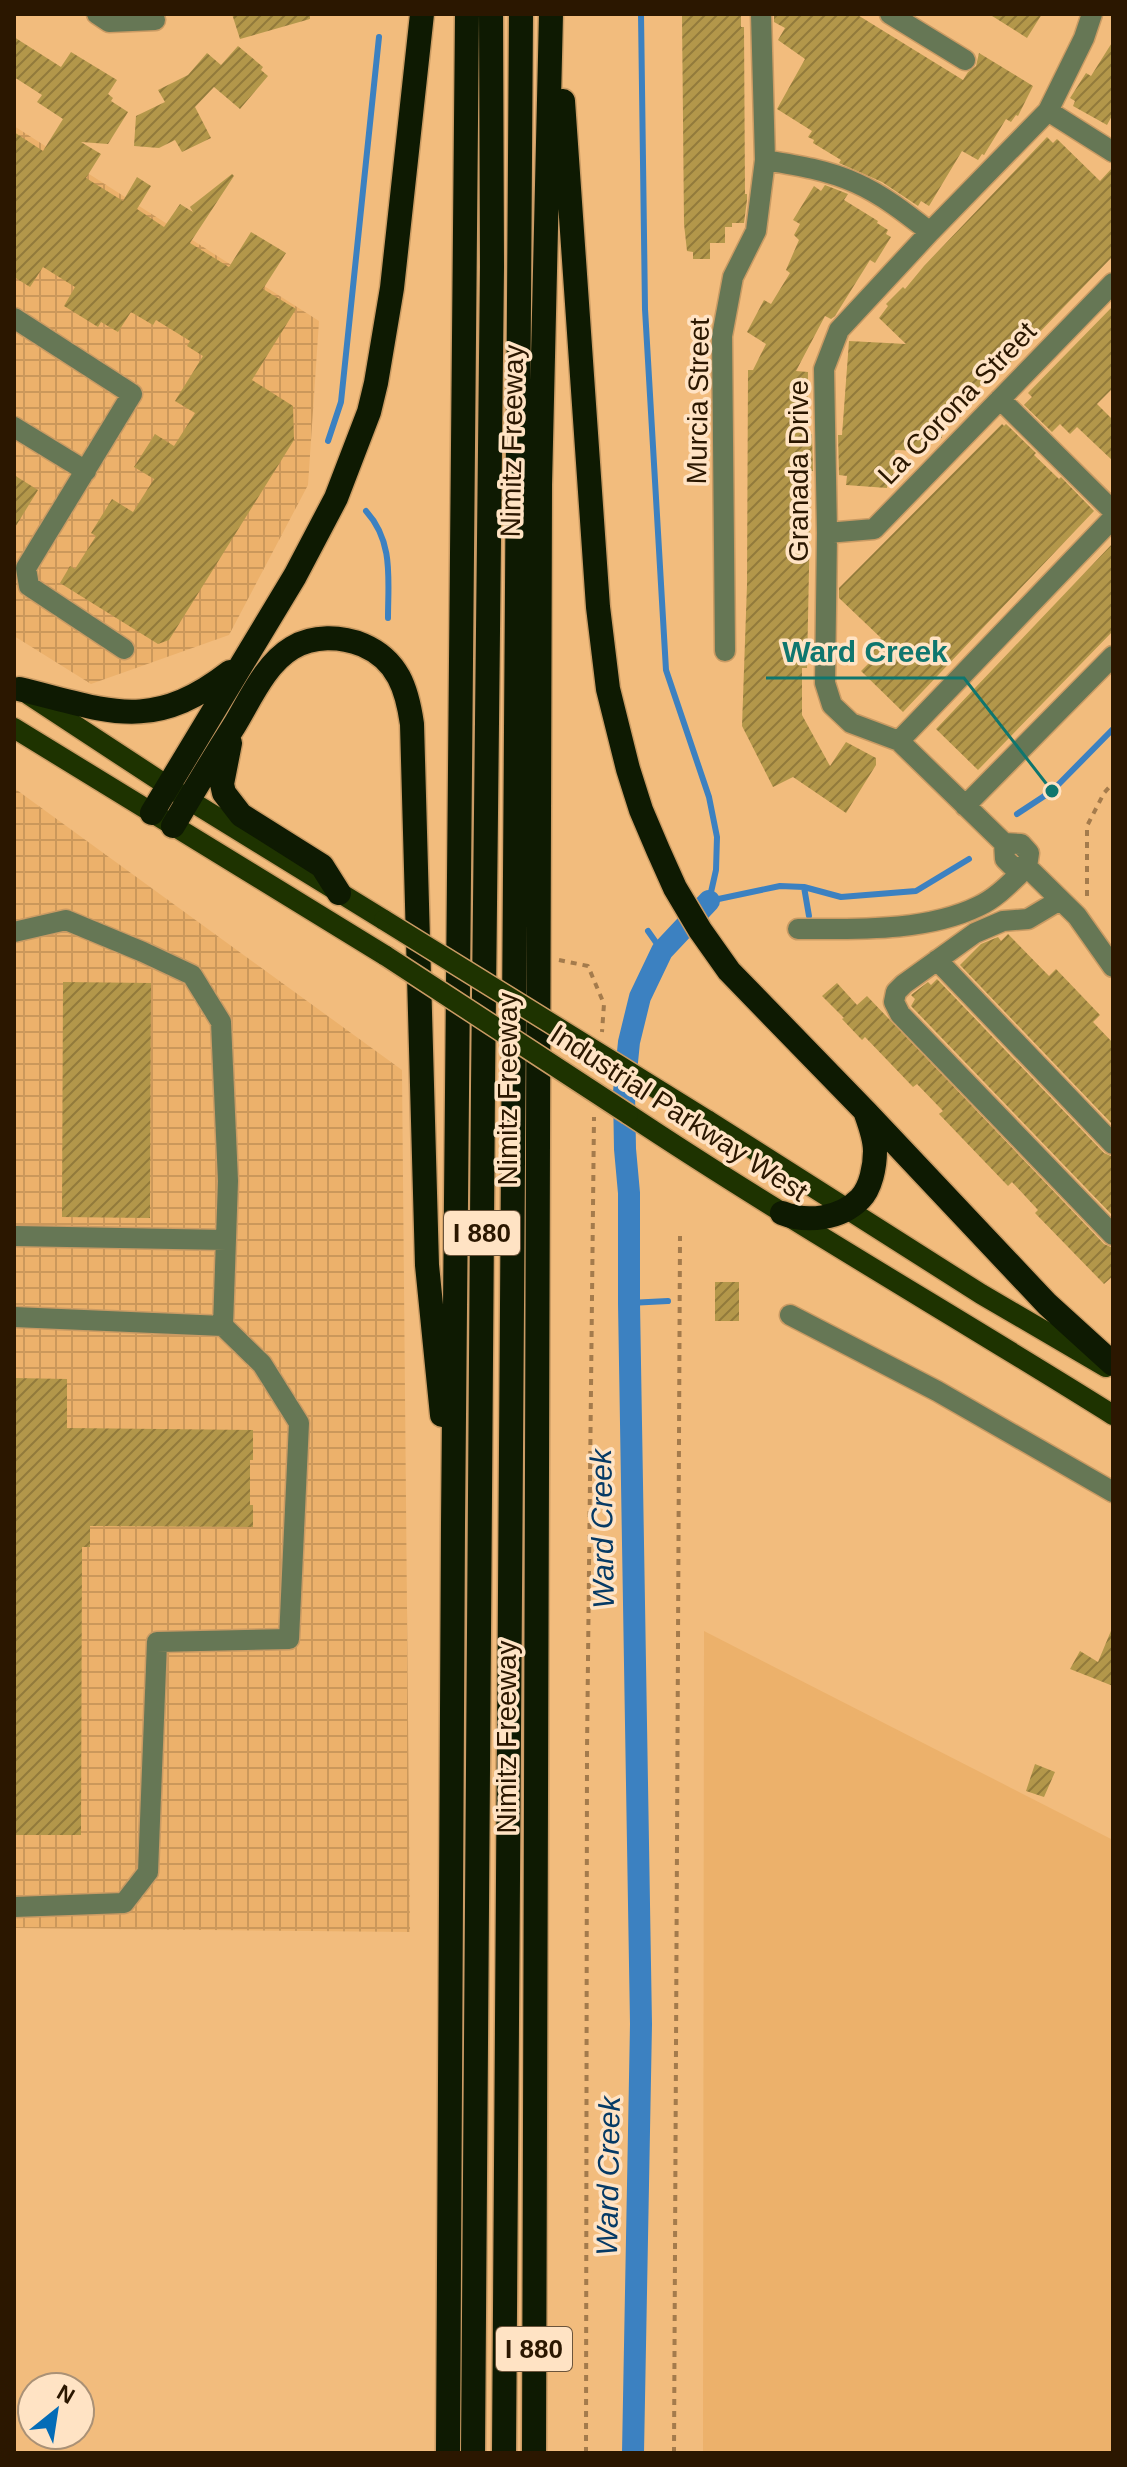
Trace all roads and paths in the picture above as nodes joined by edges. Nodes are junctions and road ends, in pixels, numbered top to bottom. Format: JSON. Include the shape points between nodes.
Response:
{"nodes":[{"id":1,"x":97,"y":14,"type":"edge"},
{"id":2,"x":422,"y":14,"type":"edge"},
{"id":3,"x":467,"y":14,"type":"edge"},
{"id":4,"x":491,"y":14,"type":"edge"},
{"id":5,"x":521,"y":14,"type":"edge"},
{"id":6,"x":554,"y":14,"type":"edge"},
{"id":7,"x":761,"y":14,"type":"edge"},
{"id":8,"x":890,"y":14,"type":"edge"},
{"id":9,"x":1092,"y":14,"type":"edge"},
{"id":10,"x":155,"y":20,"type":"dead end"},
{"id":11,"x":965,"y":60,"type":"dead end"},
{"id":12,"x":1048,"y":111,"type":"junction"},
{"id":13,"x":1113,"y":152,"type":"edge"},
{"id":14,"x":765,"y":160,"type":"junction"},
{"id":15,"x":930,"y":232,"type":"junction"},
{"id":16,"x":1113,"y":283,"type":"edge"},
{"id":17,"x":14,"y":318,"type":"edge"},
{"id":18,"x":1000,"y":399,"type":"junction"},
{"id":19,"x":14,"y":427,"type":"edge"},
{"id":20,"x":86,"y":471,"type":"junction"},
{"id":21,"x":1113,"y":511,"type":"edge"},
{"id":22,"x":1113,"y":518,"type":"edge"},
{"id":23,"x":827,"y":533,"type":"junction"},
{"id":24,"x":124,"y":649,"type":"dead end"},
{"id":25,"x":725,"y":651,"type":"dead end"},
{"id":26,"x":1113,"y":656,"type":"edge"},
{"id":27,"x":241,"y":663,"type":"junction"},
{"id":28,"x":17,"y":687,"type":"edge"},
{"id":29,"x":234,"y":725,"type":"junction"},
{"id":30,"x":14,"y":728,"type":"edge"},
{"id":31,"x":899,"y":741,"type":"junction"},
{"id":32,"x":1113,"y":783,"type":"edge"},
{"id":33,"x":167,"y":786,"type":"junction"},
{"id":34,"x":189,"y":800,"type":"junction"},
{"id":35,"x":965,"y":806,"type":"junction"},
{"id":36,"x":152,"y":813,"type":"junction"},
{"id":37,"x":173,"y":826,"type":"junction"},
{"id":38,"x":1027,"y":867,"type":"junction"},
{"id":39,"x":339,"y":893,"type":"junction"},
{"id":40,"x":1060,"y":900,"type":"junction"},
{"id":41,"x":1077,"y":916,"type":"junction"},
{"id":42,"x":798,"y":929,"type":"dead end"},
{"id":43,"x":14,"y":932,"type":"edge"},
{"id":44,"x":537,"y":956,"type":"junction"},
{"id":45,"x":937,"y":960,"type":"junction"},
{"id":46,"x":1113,"y":967,"type":"edge"},
{"id":47,"x":602,"y":1033,"type":"dead end"},
{"id":48,"x":595,"y":1104,"type":"dead end"},
{"id":49,"x":866,"y":1112,"type":"junction"},
{"id":50,"x":1113,"y":1144,"type":"edge"},
{"id":51,"x":846,"y":1207,"type":"junction"},
{"id":52,"x":782,"y":1213,"type":"junction"},
{"id":53,"x":1113,"y":1235,"type":"edge"},
{"id":54,"x":14,"y":1236,"type":"edge"},
{"id":55,"x":680,"y":1236,"type":"dead end"},
{"id":56,"x":226,"y":1240,"type":"junction"},
{"id":57,"x":790,"y":1315,"type":"dead end"},
{"id":58,"x":14,"y":1317,"type":"edge"},
{"id":59,"x":223,"y":1326,"type":"junction"},
{"id":60,"x":1113,"y":1364,"type":"edge"},
{"id":61,"x":1113,"y":1371,"type":"edge"},
{"id":62,"x":1113,"y":1415,"type":"edge"},
{"id":63,"x":1113,"y":1492,"type":"edge"},
{"id":64,"x":453,"y":1524,"type":"junction"},
{"id":65,"x":14,"y":1907,"type":"edge"},
{"id":66,"x":448,"y":2453,"type":"edge"},
{"id":67,"x":473,"y":2453,"type":"edge"},
{"id":68,"x":504,"y":2453,"type":"edge"},
{"id":69,"x":534,"y":2453,"type":"edge"},
{"id":70,"x":586,"y":2453,"type":"edge"},
{"id":71,"x":674,"y":2453,"type":"edge"}],
"edges":[{"from":1,"to":10,"type":"street","via":[[109,22]]},
{"from":2,"to":27,"type":"highway","via":[[398,243],[369,412],[318,534]]},
{"from":3,"to":64,"type":"highway","name":"Nimitz Freeway","number":"I 880"},
{"from":4,"to":67,"type":"highway","number":"I 880"},
{"from":5,"to":68,"type":"highway","number":"I 880"},
{"from":6,"to":44,"type":"highway","name":"Nimitz Freeway","number":"I 880","via":[[541,470]]},
{"from":6,"to":49,"type":"highway","via":[[598,607],[616,729],[641,810],[700,930],[729,971]]},
{"from":7,"to":14,"type":"street","name":"Murcia Street"},
{"from":8,"to":11,"type":"street"},
{"from":9,"to":12,"type":"street","name":"Granada Drive"},
{"from":12,"to":13,"type":"street"},
{"from":12,"to":15,"type":"street","name":"Granada Drive"},
{"from":14,"to":15,"type":"street","via":[[856,183]]},
{"from":14,"to":25,"type":"street","name":"Murcia Street","via":[[756,231],[733,277],[722,336]]},
{"from":15,"to":23,"type":"street","name":"Granada Drive","via":[[839,330],[824,369]]},
{"from":16,"to":18,"type":"street","name":"La Corona Street"},
{"from":17,"to":20,"type":"street","via":[[132,394]]},
{"from":18,"to":21,"type":"street"},
{"from":18,"to":23,"type":"street","name":"La Corona Street","via":[[874,529]]},
{"from":19,"to":20,"type":"street"},
{"from":20,"to":24,"type":"street","via":[[26,568],[29,586]]},
{"from":22,"to":31,"type":"street"},
{"from":23,"to":31,"type":"street","name":"Granada Drive","via":[[825,683],[832,705],[851,723]]},
{"from":26,"to":35,"type":"street"},
{"from":27,"to":28,"type":"highway","via":[[186,701],[137,713]]},
{"from":27,"to":33,"type":"highway"},
{"from":28,"to":33,"type":"main road","name":"Industrial Parkway West"},
{"from":29,"to":34,"type":"highway"},
{"from":29,"to":39,"type":"highway","via":[[224,793],[241,815],[322,866]]},
{"from":29,"to":64,"type":"highway","via":[[277,661],[291,648],[324,638],[345,639],[382,655],[395,669],[409,702],[427,1265]]},
{"from":30,"to":36,"type":"main road","name":"Industrial Parkway West"},
{"from":31,"to":35,"type":"street"},
{"from":32,"to":41,"type":"path","via":[[1087,826],[1088,895]]},
{"from":33,"to":34,"type":"main road","name":"Industrial Parkway West"},
{"from":33,"to":36,"type":"highway"},
{"from":34,"to":37,"type":"highway"},
{"from":34,"to":39,"type":"main road","name":"Industrial Parkway West"},
{"from":35,"to":38,"type":"street","via":[[1004,843],[1021,844],[1029,853]]},
{"from":36,"to":37,"type":"main road","name":"Industrial Parkway West"},
{"from":37,"to":52,"type":"main road","name":"Industrial Parkway West","bridge":true,"via":[[386,956]]},
{"from":38,"to":40,"type":"street"},
{"from":38,"to":42,"type":"street","via":[[998,894],[962,913],[867,929]]},
{"from":39,"to":51,"type":"main road","name":"Industrial Parkway West","bridge":true},
{"from":40,"to":41,"type":"street"},
{"from":40,"to":45,"type":"street","via":[[1028,919],[1003,921],[975,933]]},
{"from":41,"to":46,"type":"street"},
{"from":43,"to":56,"type":"street","via":[[66,920],[192,975],[221,1022]]},
{"from":44,"to":47,"type":"path","via":[[588,966],[604,1004]]},
{"from":44,"to":69,"type":"highway","name":"Nimitz Freeway","number":"I 880"},
{"from":45,"to":50,"type":"street"},
{"from":45,"to":53,"type":"street","via":[[896,992],[900,1014]]},
{"from":48,"to":70,"type":"path"},
{"from":49,"to":51,"type":"highway","via":[[876,1148],[873,1167],[860,1199]]},
{"from":49,"to":60,"type":"highway","via":[[1047,1304]]},
{"from":51,"to":52,"type":"highway","via":[[811,1219]]},
{"from":51,"to":61,"type":"main road","name":"Industrial Parkway West"},
{"from":52,"to":62,"type":"main road","name":"Industrial Parkway West"},
{"from":54,"to":56,"type":"street"},
{"from":55,"to":71,"type":"path"},
{"from":56,"to":59,"type":"street"},
{"from":57,"to":63,"type":"street"},
{"from":58,"to":59,"type":"street"},
{"from":59,"to":65,"type":"street","via":[[262,1364],[299,1423],[289,1639],[157,1642],[148,1872],[124,1903]]},
{"from":64,"to":66,"type":"highway","name":"Nimitz Freeway","number":"I 880"}]}
